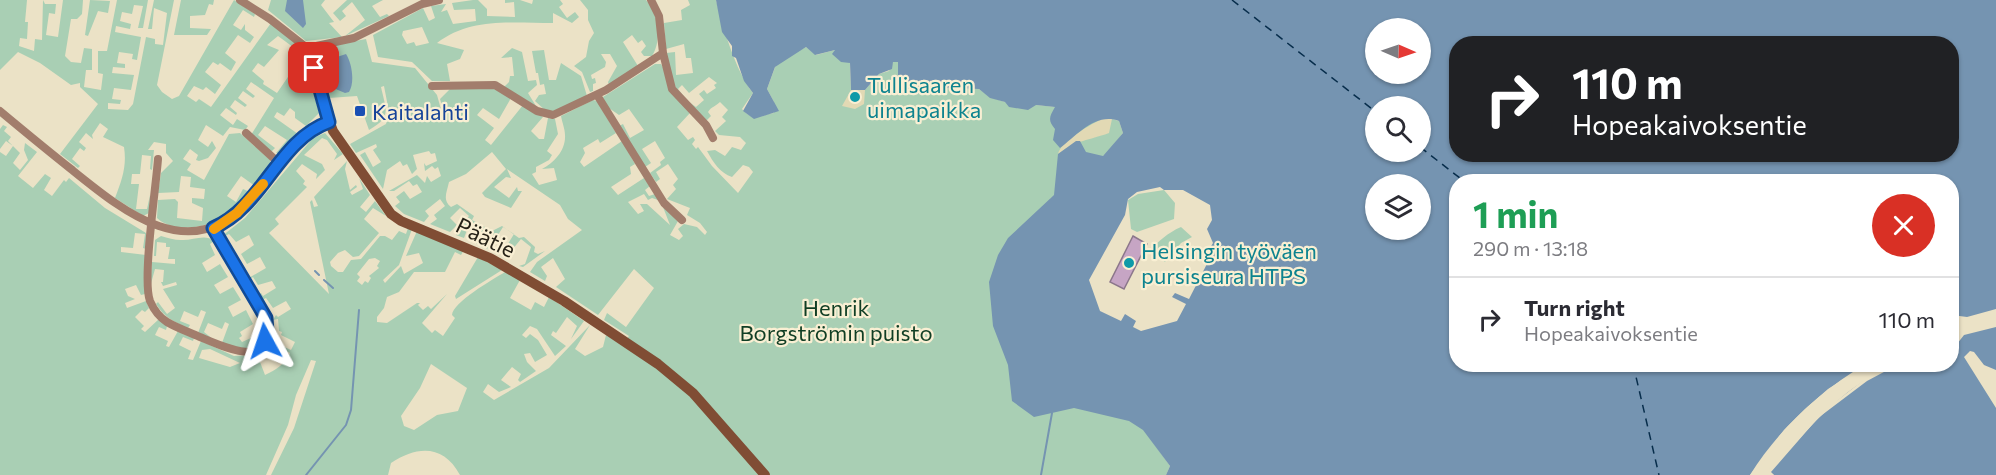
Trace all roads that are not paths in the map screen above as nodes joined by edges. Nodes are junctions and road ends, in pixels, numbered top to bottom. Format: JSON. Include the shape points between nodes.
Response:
{"nodes":[{"id":1,"x":240,"y":0,"type":"edge"},
{"id":2,"x":439,"y":0,"type":"edge"},
{"id":3,"x":651,"y":0,"type":"edge"},
{"id":4,"x":307,"y":48,"type":"junction"},
{"id":5,"x":663,"y":53,"type":"junction"},
{"id":6,"x":432,"y":86,"type":"dead end"},
{"id":7,"x":597,"y":95,"type":"junction"},
{"id":8,"x":326,"y":110,"type":"joint"},
{"id":9,"x":0,"y":111,"type":"edge"},
{"id":10,"x":329,"y":122,"type":"junction"},
{"id":11,"x":246,"y":134,"type":"dead end"},
{"id":12,"x":713,"y":138,"type":"dead end"},
{"id":13,"x":158,"y":159,"type":"dead end"},
{"id":14,"x":280,"y":164,"type":"junction"},
{"id":15,"x":682,"y":220,"type":"dead end"},
{"id":16,"x":153,"y":224,"type":"junction"},
{"id":17,"x":213,"y":228,"type":"junction"},
{"id":18,"x":765,"y":475,"type":"edge"}],
"edges":[{"from":1,"to":4,"type":"street"},
{"from":2,"to":4,"type":"street","via":[[422,4],[354,38]]},
{"from":3,"to":5,"type":"street","via":[[659,16]]},
{"from":4,"to":8,"type":"street","name":"Päätie"},
{"from":5,"to":7,"type":"street"},
{"from":5,"to":12,"type":"street","via":[[672,88]]},
{"from":6,"to":7,"type":"street","via":[[495,85],[549,115]]},
{"from":7,"to":15,"type":"street","via":[[664,203]]},
{"from":8,"to":10,"type":"street","name":"Päätie"},
{"from":9,"to":16,"type":"street","via":[[128,214]]},
{"from":10,"to":14,"type":"street","via":[[309,130]]},
{"from":10,"to":18,"type":"street","name":"Päätie","via":[[391,214],[520,276],[658,364],[693,393]]},
{"from":11,"to":14,"type":"street"},
{"from":13,"to":16,"type":"street"},
{"from":14,"to":17,"type":"street","via":[[237,213]]},
{"from":16,"to":17,"type":"street","via":[[186,232]]},
{"from":16,"to":17,"type":"street","via":[[147,289],[159,315],[236,353],[253,352],[265,341],[266,318]]}]}
